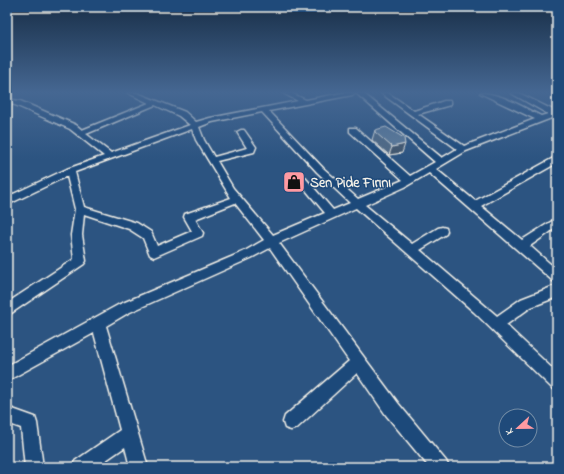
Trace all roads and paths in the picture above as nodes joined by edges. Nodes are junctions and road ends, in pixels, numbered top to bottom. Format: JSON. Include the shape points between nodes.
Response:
{"nodes":[{"id":1,"x":45,"y":115,"type":"edge"},
{"id":2,"x":125,"y":115,"type":"edge"},
{"id":3,"x":183,"y":115,"type":"edge"},
{"id":4,"x":236,"y":115,"type":"edge"},
{"id":5,"x":269,"y":115,"type":"edge"},
{"id":6,"x":385,"y":115,"type":"edge"},
{"id":7,"x":416,"y":115,"type":"edge"},
{"id":8,"x":532,"y":115,"type":"edge"},
{"id":9,"x":552,"y":115,"type":"edge"},
{"id":10,"x":541,"y":119,"type":"junction"},
{"id":11,"x":195,"y":125,"type":"junction"},
{"id":12,"x":353,"y":130,"type":"dead end"},
{"id":13,"x":241,"y":132,"type":"dead end"},
{"id":14,"x":81,"y":133,"type":"junction"},
{"id":15,"x":463,"y":149,"type":"junction"},
{"id":16,"x":110,"y":156,"type":"junction"},
{"id":17,"x":557,"y":159,"type":"edge"},
{"id":18,"x":212,"y":160,"type":"junction"},
{"id":19,"x":441,"y":162,"type":"junction"},
{"id":20,"x":430,"y":169,"type":"junction"},
{"id":21,"x":70,"y":171,"type":"junction"},
{"id":22,"x":298,"y":175,"type":"dead end"},
{"id":23,"x":409,"y":180,"type":"junction"},
{"id":24,"x":237,"y":199,"type":"junction"},
{"id":25,"x":7,"y":201,"type":"edge"},
{"id":26,"x":356,"y":203,"type":"junction"},
{"id":27,"x":474,"y":206,"type":"junction"},
{"id":28,"x":80,"y":209,"type":"junction"},
{"id":29,"x":331,"y":214,"type":"junction"},
{"id":30,"x":557,"y":222,"type":"edge"},
{"id":31,"x":442,"y":230,"type":"dead end"},
{"id":32,"x":271,"y":242,"type":"junction"},
{"id":33,"x":522,"y":246,"type":"junction"},
{"id":34,"x":411,"y":250,"type":"junction"},
{"id":35,"x":557,"y":277,"type":"edge"},
{"id":36,"x":557,"y":291,"type":"edge"},
{"id":37,"x":7,"y":310,"type":"edge"},
{"id":38,"x":98,"y":323,"type":"junction"},
{"id":39,"x":496,"y":324,"type":"junction"},
{"id":40,"x":358,"y":363,"type":"junction"},
{"id":41,"x":7,"y":374,"type":"edge"},
{"id":42,"x":557,"y":383,"type":"edge"},
{"id":43,"x":7,"y":415,"type":"edge"},
{"id":44,"x":291,"y":422,"type":"dead end"},
{"id":45,"x":130,"y":433,"type":"junction"},
{"id":46,"x":34,"y":467,"type":"edge"},
{"id":47,"x":81,"y":467,"type":"edge"},
{"id":48,"x":139,"y":467,"type":"edge"},
{"id":49,"x":440,"y":467,"type":"edge"}],
"edges":[{"from":1,"to":14,"type":"street"},
{"from":2,"to":14,"type":"street"},
{"from":3,"to":11,"type":"street"},
{"from":4,"to":11,"type":"street"},
{"from":5,"to":26,"type":"street","via":[[320,170]]},
{"from":6,"to":19,"type":"street"},
{"from":7,"to":15,"type":"street"},
{"from":8,"to":10,"type":"street"},
{"from":9,"to":10,"type":"street"},
{"from":10,"to":15,"type":"street"},
{"from":11,"to":16,"type":"street"},
{"from":11,"to":18,"type":"street","via":[[200,140]]},
{"from":12,"to":23,"type":"street"},
{"from":13,"to":18,"type":"street","via":[[252,150]]},
{"from":14,"to":16,"type":"street"},
{"from":15,"to":19,"type":"street"},
{"from":16,"to":21,"type":"street"},
{"from":17,"to":27,"type":"street"},
{"from":18,"to":24,"type":"street"},
{"from":19,"to":20,"type":"street"},
{"from":20,"to":23,"type":"street"},
{"from":20,"to":27,"type":"street"},
{"from":21,"to":25,"type":"street"},
{"from":21,"to":28,"type":"street"},
{"from":22,"to":29,"type":"street"},
{"from":23,"to":26,"type":"street"},
{"from":24,"to":28,"type":"street","via":[[190,217],[198,233],[154,252],[147,235],[133,226]]},
{"from":24,"to":32,"type":"street"},
{"from":26,"to":29,"type":"street"},
{"from":26,"to":34,"type":"street"},
{"from":27,"to":33,"type":"street"},
{"from":28,"to":37,"type":"street","via":[[77,248],[80,261]]},
{"from":29,"to":32,"type":"street"},
{"from":30,"to":33,"type":"street"},
{"from":31,"to":34,"type":"street"},
{"from":32,"to":38,"type":"street","via":[[247,256],[123,309]]},
{"from":32,"to":40,"type":"street"},
{"from":33,"to":35,"type":"street"},
{"from":34,"to":39,"type":"street"},
{"from":36,"to":39,"type":"street","via":[[526,303]]},
{"from":38,"to":41,"type":"street"},
{"from":38,"to":45,"type":"street"},
{"from":39,"to":42,"type":"street"},
{"from":40,"to":44,"type":"street"},
{"from":40,"to":49,"type":"street"},
{"from":43,"to":46,"type":"street","via":[[29,424]]},
{"from":45,"to":47,"type":"street"},
{"from":45,"to":48,"type":"street"}]}
